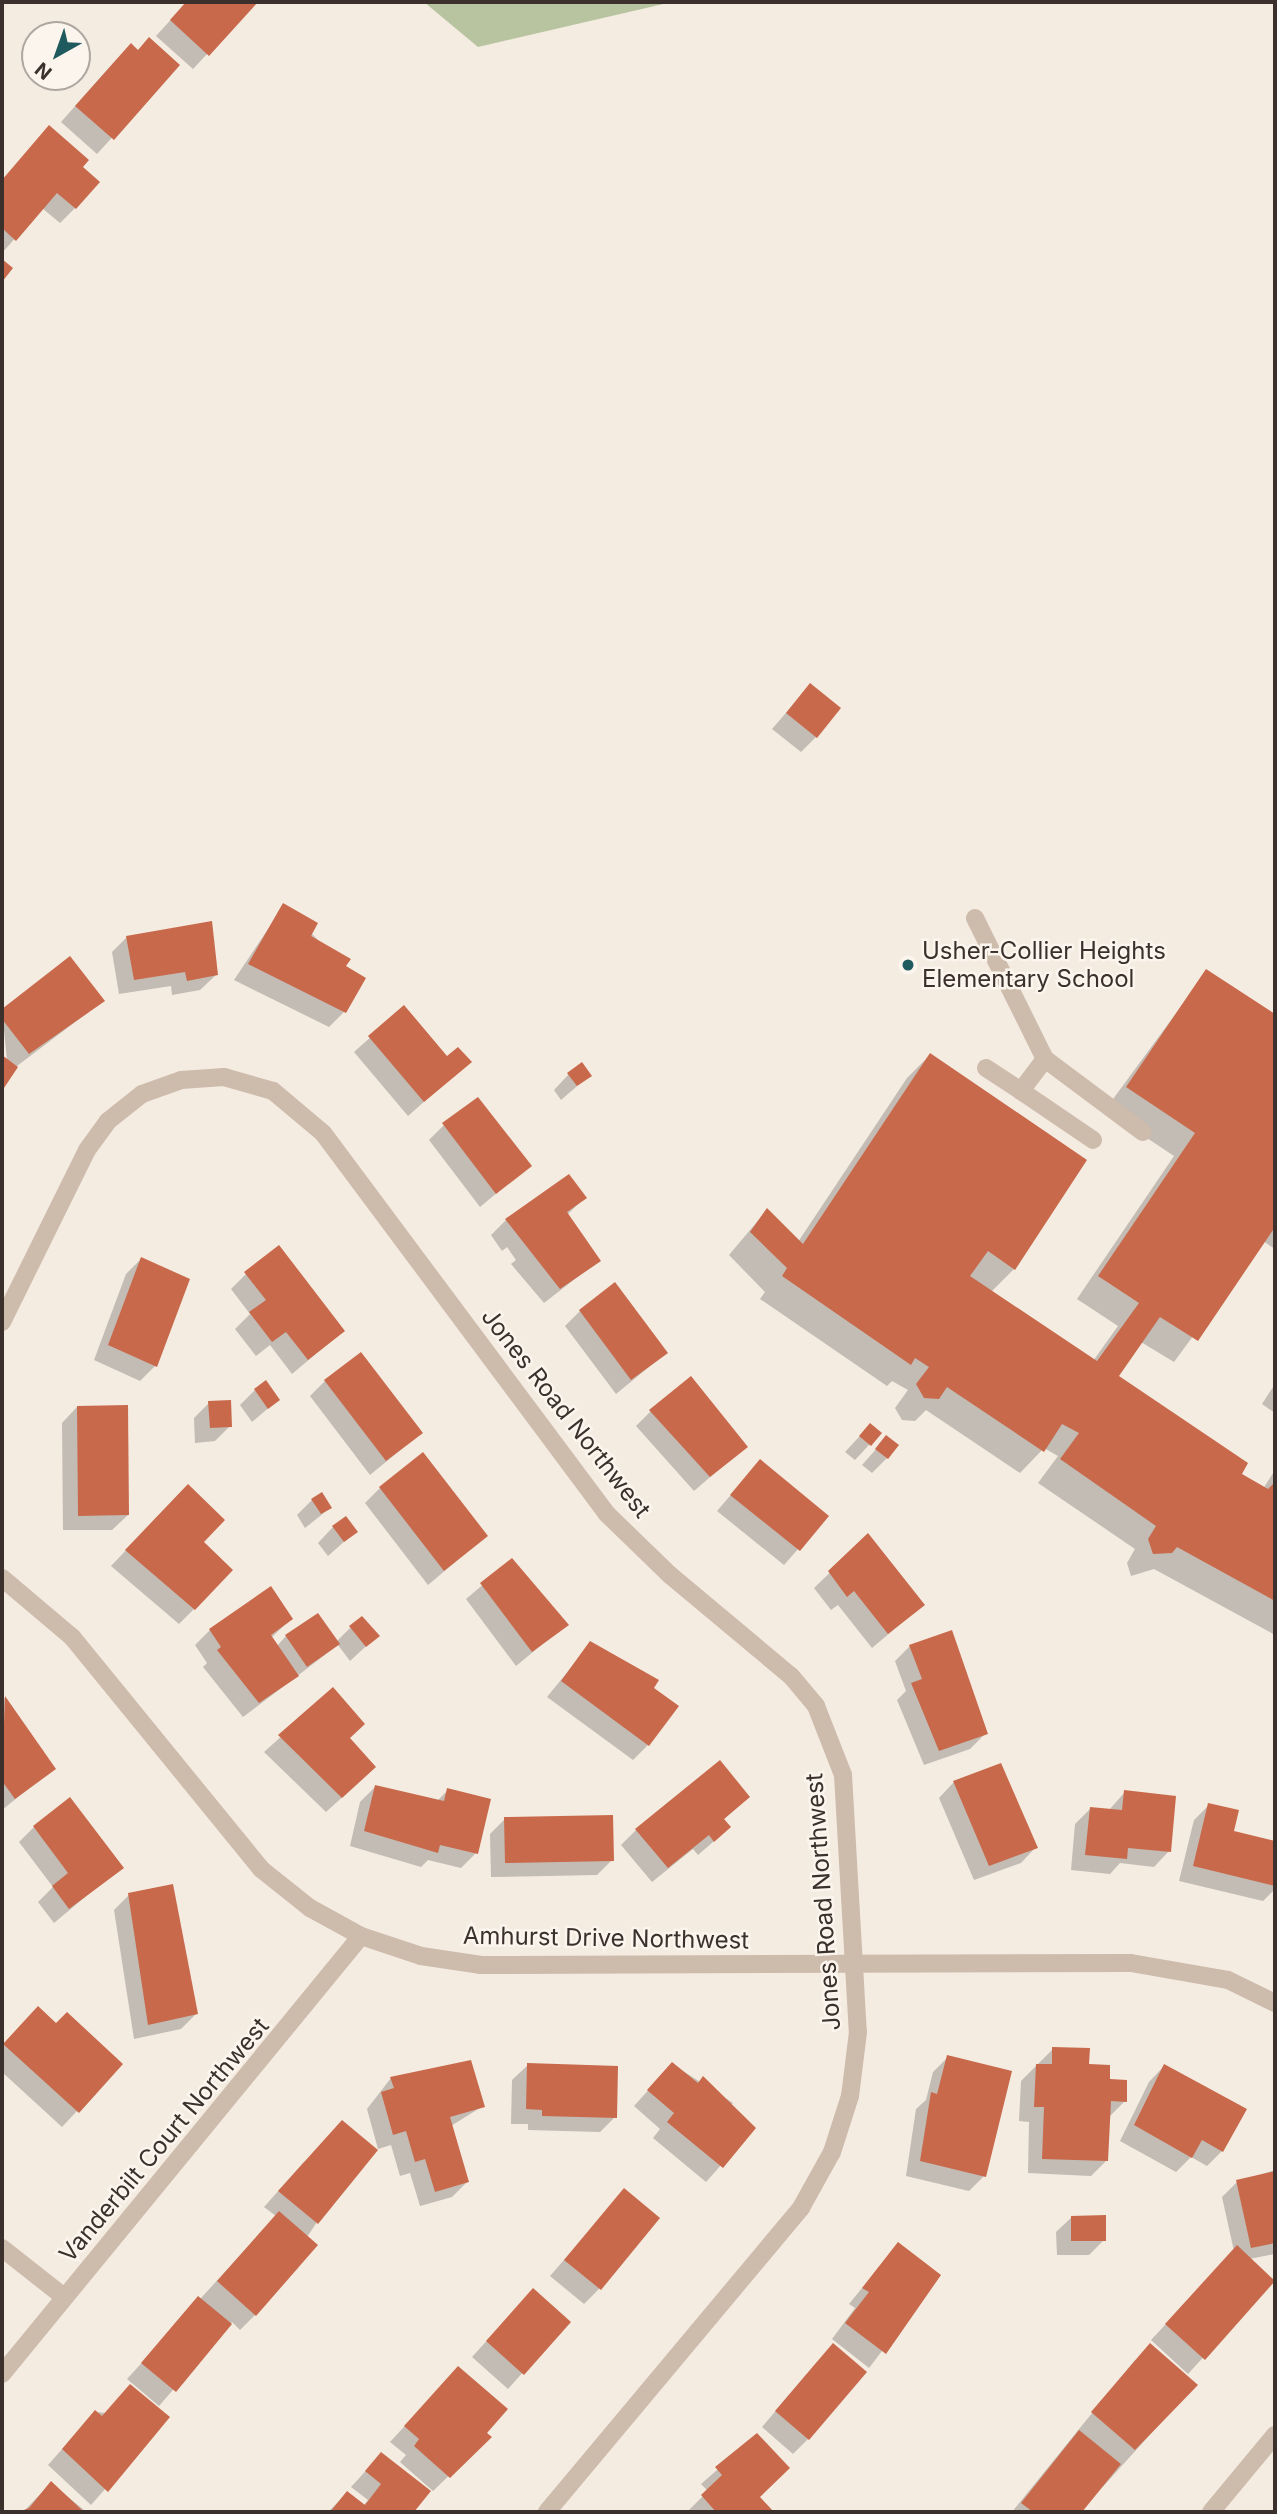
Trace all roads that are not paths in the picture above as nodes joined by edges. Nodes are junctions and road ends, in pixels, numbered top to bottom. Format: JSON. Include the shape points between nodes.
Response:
{"nodes":[{"id":1,"x":975,"y":918,"type":"dead end"},
{"id":2,"x":1045,"y":1059,"type":"junction"},
{"id":3,"x":986,"y":1068,"type":"dead end"},
{"id":4,"x":1021,"y":1091,"type":"junction"},
{"id":5,"x":1143,"y":1132,"type":"dead end"},
{"id":6,"x":1093,"y":1140,"type":"dead end"},
{"id":7,"x":2,"y":1322,"type":"edge"},
{"id":8,"x":2,"y":1578,"type":"edge"},
{"id":9,"x":361,"y":1936,"type":"junction"},
{"id":10,"x":856,"y":1964,"type":"junction"},
{"id":11,"x":1275,"y":2003,"type":"edge"},
{"id":12,"x":2,"y":2248,"type":"edge"},
{"id":13,"x":64,"y":2297,"type":"junction"},
{"id":14,"x":2,"y":2374,"type":"edge"},
{"id":15,"x":1275,"y":2435,"type":"edge"},
{"id":16,"x":547,"y":2512,"type":"edge"},
{"id":17,"x":1211,"y":2512,"type":"edge"}],
"edges":[{"from":1,"to":2,"type":"street"},
{"from":2,"to":4,"type":"street"},
{"from":2,"to":5,"type":"street"},
{"from":3,"to":4,"type":"street"},
{"from":4,"to":6,"type":"street"},
{"from":7,"to":10,"type":"street","name":"Jones Road Northwest","via":[[87,1150],[108,1121],[142,1094],[181,1080],[224,1077],[273,1091],[323,1133],[607,1514],[670,1576],[791,1676],[816,1706],[843,1775]]},
{"from":8,"to":9,"type":"street","name":"Amhurst Drive Northwest","via":[[72,1637],[261,1870],[310,1908]]},
{"from":9,"to":10,"type":"street","name":"Amhurst Drive Northwest","via":[[421,1956],[481,1965]]},
{"from":9,"to":13,"type":"street","name":"Vanderbilt Court Northwest"},
{"from":10,"to":11,"type":"street","name":"Amhurst Drive Northwest","via":[[1131,1963],[1228,1980]]},
{"from":10,"to":16,"type":"street","name":"Jones Road Northwest","via":[[858,2032],[850,2096],[832,2152],[801,2208]]},
{"from":12,"to":13,"type":"street"},
{"from":13,"to":14,"type":"street","name":"Vanderbilt Court Northwest"},
{"from":15,"to":17,"type":"street"}]}
